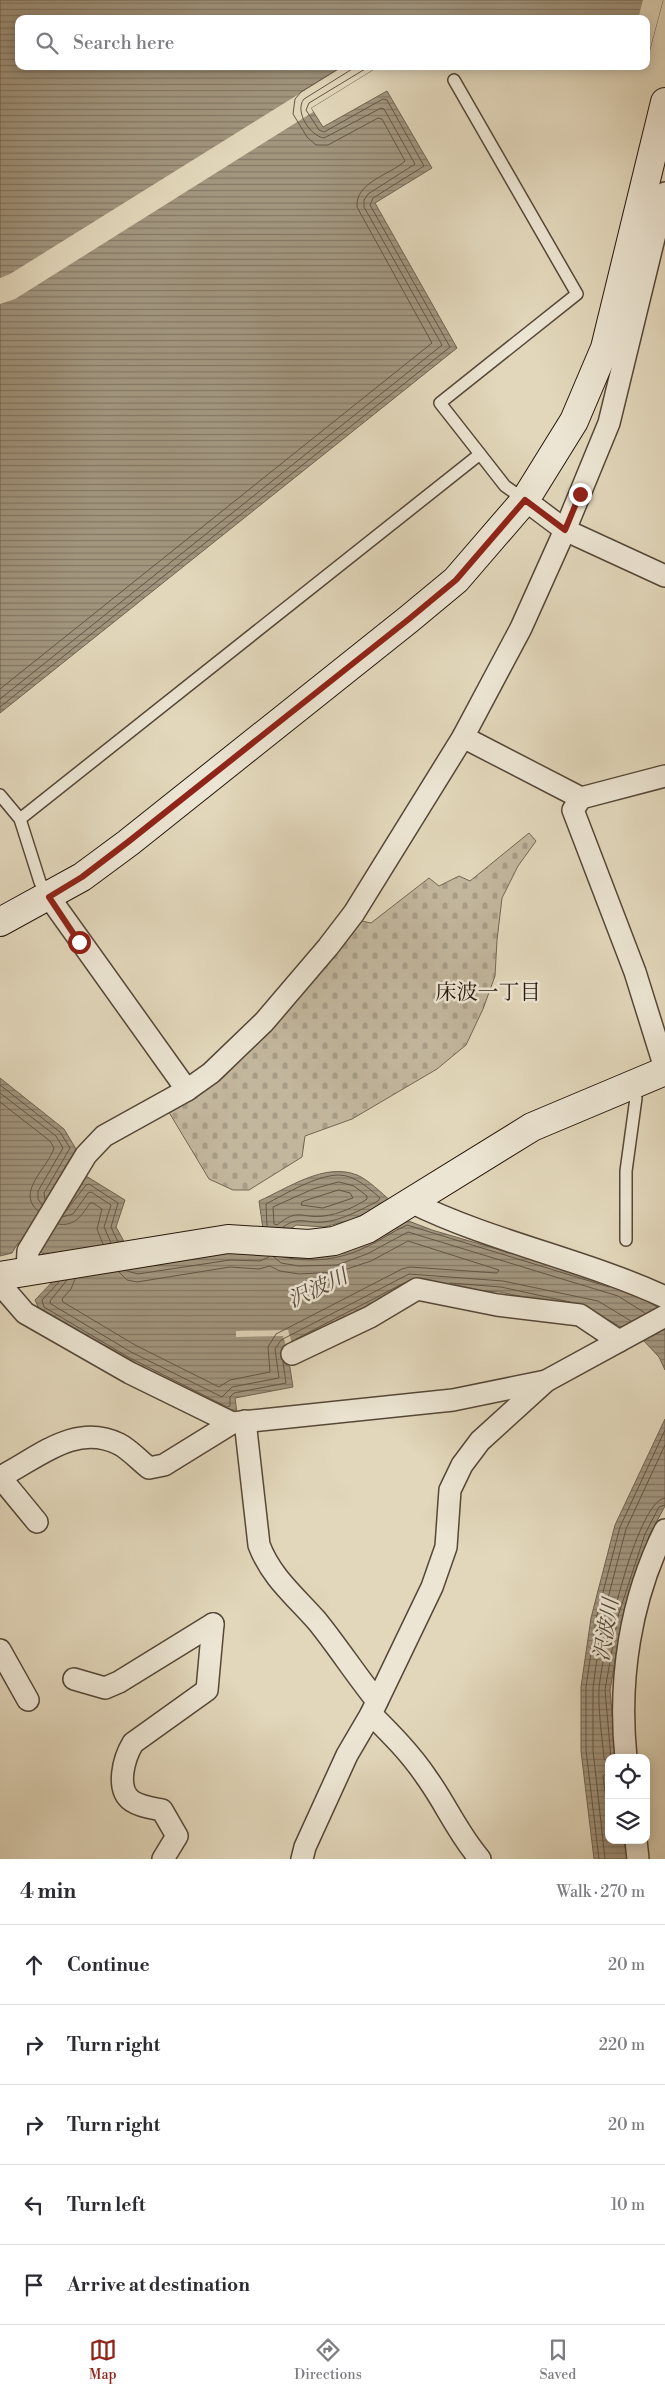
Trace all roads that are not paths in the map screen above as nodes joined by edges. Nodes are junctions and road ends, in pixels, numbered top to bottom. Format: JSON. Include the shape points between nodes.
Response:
{"nodes":[{"id":1,"x":454,"y":80,"type":"dead end"},
{"id":2,"x":665,"y":102,"type":"edge"},
{"id":3,"x":665,"y":193,"type":"edge"},
{"id":4,"x":480,"y":454,"type":"junction"},
{"id":5,"x":525,"y":500,"type":"junction"},
{"id":6,"x":565,"y":530,"type":"junction"},
{"id":7,"x":665,"y":576,"type":"edge"},
{"id":8,"x":463,"y":737,"type":"junction"},
{"id":9,"x":665,"y":776,"type":"edge"},
{"id":10,"x":0,"y":795,"type":"edge"},
{"id":11,"x":581,"y":798,"type":"junction"},
{"id":12,"x":20,"y":818,"type":"junction"},
{"id":13,"x":49,"y":897,"type":"junction"},
{"id":14,"x":0,"y":922,"type":"edge"},
{"id":15,"x":665,"y":1070,"type":"edge"},
{"id":16,"x":632,"y":1084,"type":"junction"},
{"id":17,"x":187,"y":1090,"type":"junction"},
{"id":18,"x":411,"y":1202,"type":"junction"},
{"id":19,"x":626,"y":1240,"type":"dead end"},
{"id":20,"x":36,"y":1263,"type":"junction"},
{"id":21,"x":0,"y":1276,"type":"edge"},
{"id":22,"x":0,"y":1284,"type":"edge"},
{"id":23,"x":665,"y":1297,"type":"edge"},
{"id":24,"x":665,"y":1316,"type":"edge"},
{"id":25,"x":622,"y":1339,"type":"junction"},
{"id":26,"x":292,"y":1354,"type":"dead end"},
{"id":27,"x":546,"y":1381,"type":"junction"},
{"id":28,"x":239,"y":1422,"type":"junction"},
{"id":29,"x":0,"y":1477,"type":"edge"},
{"id":30,"x":37,"y":1522,"type":"dead end"},
{"id":31,"x":665,"y":1530,"type":"edge"},
{"id":32,"x":0,"y":1650,"type":"edge"},
{"id":33,"x":74,"y":1679,"type":"dead end"},
{"id":34,"x":28,"y":1700,"type":"dead end"},
{"id":35,"x":374,"y":1708,"type":"junction"},
{"id":36,"x":626,"y":1754,"type":"edge"},
{"id":37,"x":636,"y":1844,"type":"edge"},
{"id":38,"x":163,"y":1859,"type":"edge"},
{"id":39,"x":302,"y":1859,"type":"edge"},
{"id":40,"x":480,"y":1859,"type":"edge"},
{"id":41,"x":638,"y":1859,"type":"edge"}],
"edges":[{"from":1,"to":4,"type":"lane","via":[[577,294],[440,403]]},
{"from":2,"to":5,"type":"street","via":[[605,348],[574,421]]},
{"from":3,"to":6,"type":"street","via":[[609,423]]},
{"from":4,"to":5,"type":"lane","via":[[505,486]]},
{"from":4,"to":12,"type":"lane"},
{"from":5,"to":6,"type":"street"},
{"from":5,"to":13,"type":"street","via":[[456,580],[128,842]]},
{"from":6,"to":7,"type":"street"},
{"from":6,"to":8,"type":"street","via":[[521,628]]},
{"from":8,"to":11,"type":"street"},
{"from":8,"to":17,"type":"street","via":[[354,913],[328,948],[264,1022],[211,1073]]},
{"from":9,"to":11,"type":"street"},
{"from":10,"to":12,"type":"lane"},
{"from":11,"to":15,"type":"street","via":[[573,810],[635,972]]},
{"from":12,"to":13,"type":"lane","via":[[40,882]]},
{"from":13,"to":14,"type":"street"},
{"from":13,"to":17,"type":"street"},
{"from":15,"to":16,"type":"street"},
{"from":16,"to":18,"type":"street","via":[[532,1127]]},
{"from":16,"to":19,"type":"lane","via":[[636,1098],[626,1171]]},
{"from":17,"to":20,"type":"street","via":[[104,1136],[86,1155],[61,1199]]},
{"from":18,"to":20,"type":"street","via":[[367,1229],[334,1241],[286,1244],[228,1239],[136,1254]]},
{"from":18,"to":23,"type":"street","via":[[516,1243],[623,1278]]},
{"from":20,"to":21,"type":"street"},
{"from":22,"to":28,"type":"street","via":[[25,1313],[130,1373]]},
{"from":24,"to":25,"type":"street"},
{"from":25,"to":26,"type":"street","via":[[580,1315],[497,1305],[417,1289],[370,1317]]},
{"from":25,"to":27,"type":"street"},
{"from":27,"to":28,"type":"street","via":[[453,1400]]},
{"from":27,"to":35,"type":"street","via":[[480,1441],[462,1465],[450,1490],[446,1547],[432,1587]]},
{"from":28,"to":29,"type":"street","via":[[164,1465],[149,1468],[119,1444],[99,1438],[70,1439],[49,1447]]},
{"from":28,"to":35,"type":"street","via":[[259,1545],[265,1562],[281,1584],[317,1621]]},
{"from":29,"to":30,"type":"street"},
{"from":31,"to":36,"type":"street","via":[[652,1555],[633,1612],[624,1693]]},
{"from":32,"to":34,"type":"street"},
{"from":33,"to":38,"type":"street","via":[[105,1688],[213,1624],[208,1690],[133,1743],[126,1754],[123,1787],[130,1800],[140,1806],[162,1810],[177,1836]]},
{"from":35,"to":39,"type":"street","via":[[347,1755]]},
{"from":35,"to":40,"type":"street","via":[[429,1780],[462,1838]]},
{"from":37,"to":41,"type":"street"}]}
